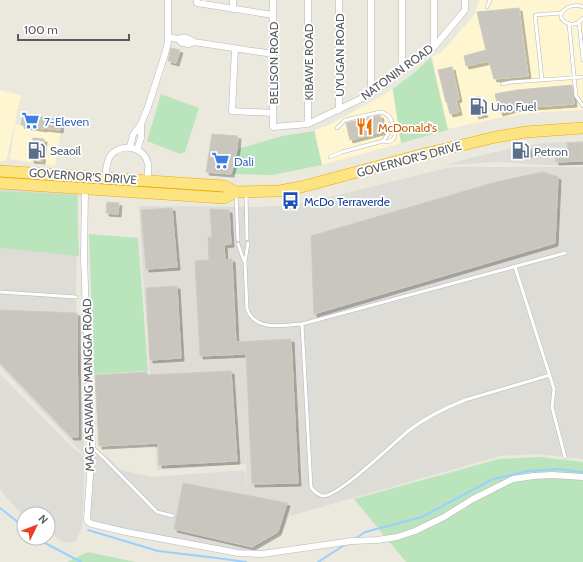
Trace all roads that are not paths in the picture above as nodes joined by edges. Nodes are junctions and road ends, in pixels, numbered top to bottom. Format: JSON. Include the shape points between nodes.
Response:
{"nodes":[{"id":1,"x":168,"y":0,"type":"edge"},
{"id":2,"x":233,"y":0,"type":"edge"},
{"id":3,"x":273,"y":0,"type":"edge"},
{"id":4,"x":308,"y":0,"type":"edge"},
{"id":5,"x":339,"y":0,"type":"edge"},
{"id":6,"x":371,"y":0,"type":"edge"},
{"id":7,"x":402,"y":0,"type":"edge"},
{"id":8,"x":434,"y":0,"type":"edge"},
{"id":9,"x":464,"y":0,"type":"edge"},
{"id":10,"x":490,"y":0,"type":"edge"},
{"id":11,"x":197,"y":2,"type":"edge"},
{"id":12,"x":579,"y":2,"type":"dead end"},
{"id":13,"x":562,"y":7,"type":"dead end"},
{"id":14,"x":583,"y":7,"type":"edge"},
{"id":15,"x":487,"y":8,"type":"dead end"},
{"id":16,"x":233,"y":9,"type":"junction"},
{"id":17,"x":561,"y":13,"type":"junction"},
{"id":18,"x":273,"y":15,"type":"junction"},
{"id":19,"x":583,"y":18,"type":"edge"},
{"id":20,"x":579,"y":22,"type":"junction"},
{"id":21,"x":569,"y":24,"type":"junction"},
{"id":22,"x":168,"y":37,"type":"junction"},
{"id":23,"x":434,"y":47,"type":"junction"},
{"id":24,"x":235,"y":49,"type":"junction"},
{"id":25,"x":273,"y":54,"type":"junction"},
{"id":26,"x":583,"y":60,"type":"edge"},
{"id":27,"x":402,"y":71,"type":"junction"},
{"id":28,"x":574,"y":78,"type":"junction"},
{"id":29,"x":583,"y":78,"type":"edge"},
{"id":30,"x":542,"y":80,"type":"junction"},
{"id":31,"x":502,"y":84,"type":"dead end"},
{"id":32,"x":371,"y":94,"type":"junction"},
{"id":33,"x":583,"y":106,"type":"edge"},
{"id":34,"x":339,"y":110,"type":"junction"},
{"id":35,"x":583,"y":112,"type":"edge"},
{"id":36,"x":273,"y":113,"type":"junction"},
{"id":37,"x":142,"y":124,"type":"junction"},
{"id":38,"x":308,"y":124,"type":"junction"},
{"id":39,"x":273,"y":127,"type":"joint"},
{"id":40,"x":392,"y":127,"type":"junction"},
{"id":41,"x":336,"y":128,"type":"dead end"},
{"id":42,"x":583,"y":128,"type":"edge"},
{"id":43,"x":383,"y":141,"type":"junction"},
{"id":44,"x":130,"y":147,"type":"junction"},
{"id":45,"x":137,"y":150,"type":"junction"},
{"id":46,"x":330,"y":157,"type":"dead end"},
{"id":47,"x":0,"y":171,"type":"edge"},
{"id":48,"x":105,"y":178,"type":"junction"},
{"id":49,"x":147,"y":181,"type":"junction"},
{"id":50,"x":0,"y":183,"type":"edge"},
{"id":51,"x":85,"y":189,"type":"junction"},
{"id":52,"x":104,"y":190,"type":"junction"},
{"id":53,"x":241,"y":192,"type":"junction"},
{"id":54,"x":147,"y":193,"type":"junction"},
{"id":55,"x":565,"y":253,"type":"dead end"},
{"id":56,"x":245,"y":262,"type":"junction"},
{"id":57,"x":515,"y":267,"type":"junction"},
{"id":58,"x":0,"y":292,"type":"edge"},
{"id":59,"x":76,"y":297,"type":"dead end"},
{"id":60,"x":302,"y":324,"type":"junction"},
{"id":61,"x":550,"y":375,"type":"junction"},
{"id":62,"x":92,"y":447,"type":"junction"},
{"id":63,"x":565,"y":457,"type":"dead end"},
{"id":64,"x":583,"y":477,"type":"edge"},
{"id":65,"x":173,"y":516,"type":"dead end"}],
"edges":[{"from":1,"to":22,"type":"street"},
{"from":2,"to":16,"type":"street"},
{"from":3,"to":18,"type":"street","name":"BELISON ROAD"},
{"from":4,"to":38,"type":"street","name":"KIBAWE ROAD"},
{"from":5,"to":34,"type":"street","name":"UYUGAN ROAD"},
{"from":6,"to":32,"type":"street"},
{"from":7,"to":27,"type":"street"},
{"from":8,"to":23,"type":"street"},
{"from":9,"to":23,"type":"street","name":"NATONIN ROAD","via":[[464,10]]},
{"from":10,"to":15,"type":"lane"},
{"from":11,"to":16,"type":"street"},
{"from":12,"to":14,"type":"lane"},
{"from":13,"to":17,"type":"lane"},
{"from":16,"to":18,"type":"street"},
{"from":17,"to":21,"type":"lane","via":[[562,19]]},
{"from":17,"to":30,"type":"lane","via":[[535,15]]},
{"from":18,"to":25,"type":"street","name":"BELISON ROAD"},
{"from":19,"to":20,"type":"lane"},
{"from":20,"to":21,"type":"lane"},
{"from":20,"to":26,"type":"lane"},
{"from":21,"to":28,"type":"lane"},
{"from":22,"to":24,"type":"street","via":[[190,38],[194,42]]},
{"from":22,"to":37,"type":"street","via":[[160,72]]},
{"from":23,"to":27,"type":"street","name":"NATONIN ROAD"},
{"from":24,"to":25,"type":"street"},
{"from":24,"to":36,"type":"street","via":[[232,111]]},
{"from":25,"to":36,"type":"street","name":"BELISON ROAD"},
{"from":27,"to":32,"type":"street","name":"NATONIN ROAD"},
{"from":28,"to":29,"type":"lane"},
{"from":28,"to":30,"type":"lane"},
{"from":28,"to":33,"type":"lane","via":[[576,96]]},
{"from":30,"to":31,"type":"lane"},
{"from":32,"to":34,"type":"street","name":"NATONIN ROAD"},
{"from":33,"to":35,"type":"lane"},
{"from":34,"to":38,"type":"street","name":"NATONIN ROAD"},
{"from":36,"to":39,"type":"street","name":"BELISON ROAD"},
{"from":37,"to":44,"type":"street","via":[[133,135]]},
{"from":37,"to":45,"type":"street"},
{"from":38,"to":39,"type":"street","name":"NATONIN ROAD"},
{"from":40,"to":41,"type":"lane","via":[[388,114],[380,112],[345,120]]},
{"from":40,"to":43,"type":"lane"},
{"from":40,"to":43,"type":"lane","via":[[395,135],[393,140]]},
{"from":42,"to":53,"type":"highway","name":"GOVERNOR'S DRIVE","via":[[496,137],[300,187],[279,191]]},
{"from":43,"to":46,"type":"lane"},
{"from":44,"to":45,"type":"street"},
{"from":44,"to":48,"type":"street","via":[[112,154],[108,160]]},
{"from":45,"to":49,"type":"street","via":[[146,158],[148,164]]},
{"from":47,"to":48,"type":"highway","name":"GOVERNOR'S DRIVE"},
{"from":48,"to":49,"type":"highway","name":"GOVERNOR'S DRIVE"},
{"from":48,"to":52,"type":"street"},
{"from":49,"to":53,"type":"highway","name":"GOVERNOR'S DRIVE","via":[[224,186]]},
{"from":49,"to":54,"type":"street"},
{"from":50,"to":51,"type":"highway","name":"GOVERNOR'S DRIVE"},
{"from":51,"to":52,"type":"highway","name":"GOVERNOR'S DRIVE"},
{"from":51,"to":62,"type":"street","name":"MAG-ASAWANG MANGGA ROAD","via":[[84,257]]},
{"from":52,"to":54,"type":"highway","name":"GOVERNOR'S DRIVE"},
{"from":53,"to":54,"type":"highway","name":"GOVERNOR'S DRIVE","via":[[224,198]]},
{"from":53,"to":56,"type":"lane","via":[[247,241]]},
{"from":53,"to":56,"type":"lane","via":[[238,242]]},
{"from":55,"to":57,"type":"lane"},
{"from":56,"to":60,"type":"lane","via":[[247,309],[250,315],[259,324],[267,326]]},
{"from":57,"to":60,"type":"lane"},
{"from":57,"to":61,"type":"lane"},
{"from":58,"to":59,"type":"lane"},
{"from":60,"to":61,"type":"lane","via":[[311,486],[314,492],[322,496],[328,495],[356,477],[416,425],[446,408]]},
{"from":61,"to":63,"type":"lane","via":[[554,389],[552,407]]},
{"from":62,"to":64,"type":"street","name":"MAG-ASAWANG MANGGA ROAD","via":[[88,522],[126,532],[238,553],[262,554],[397,537],[444,516],[513,479],[540,475]]},
{"from":62,"to":65,"type":"lane","via":[[157,512]]}]}
